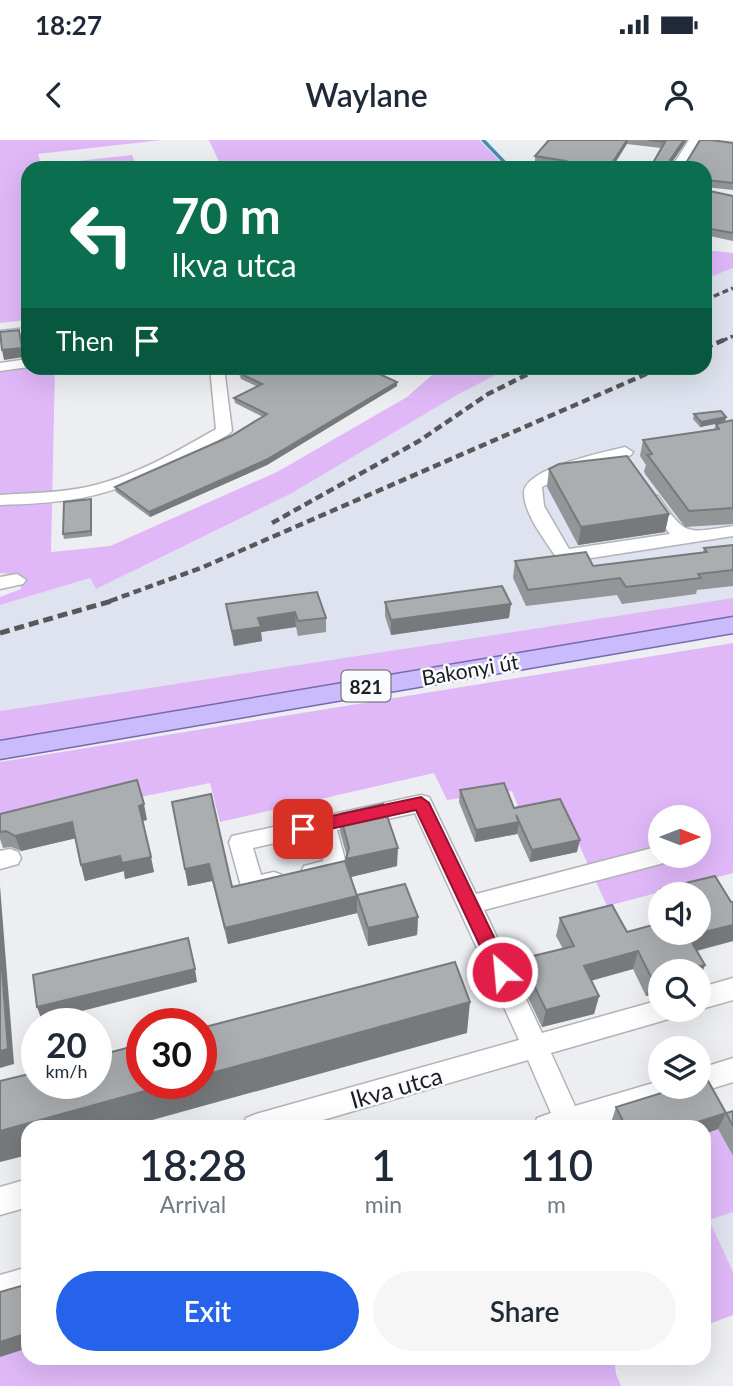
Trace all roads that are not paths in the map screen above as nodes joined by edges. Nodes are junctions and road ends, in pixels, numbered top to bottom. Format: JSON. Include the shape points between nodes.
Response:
{"nodes":[{"id":1,"x":694,"y":140,"type":"edge"},
{"id":2,"x":681,"y":161,"type":"edge"},
{"id":3,"x":21,"y":333,"type":"edge"},
{"id":4,"x":0,"y":335,"type":"edge"},
{"id":5,"x":21,"y":364,"type":"edge"},
{"id":6,"x":0,"y":367,"type":"edge"},
{"id":7,"x":218,"y":375,"type":"edge"},
{"id":8,"x":647,"y":446,"type":"edge"},
{"id":9,"x":643,"y":486,"type":"edge"},
{"id":10,"x":0,"y":500,"type":"edge"},
{"id":11,"x":733,"y":531,"type":"edge"},
{"id":12,"x":685,"y":537,"type":"junction"},
{"id":13,"x":733,"y":625,"type":"edge"},
{"id":14,"x":0,"y":750,"type":"edge"},
{"id":15,"x":324,"y":824,"type":"dead end"},
{"id":16,"x":648,"y":858,"type":"edge"},
{"id":17,"x":469,"y":905,"type":"junction"},
{"id":18,"x":733,"y":989,"type":"edge"},
{"id":19,"x":711,"y":995,"type":"edge"},
{"id":20,"x":648,"y":1014,"type":"edge"},
{"id":21,"x":535,"y":1046,"type":"junction"},
{"id":22,"x":733,"y":1070,"type":"edge"},
{"id":23,"x":711,"y":1077,"type":"edge"},
{"id":24,"x":648,"y":1096,"type":"edge"},
{"id":25,"x":280,"y":1120,"type":"edge"},
{"id":26,"x":557,"y":1120,"type":"edge"},
{"id":27,"x":571,"y":1120,"type":"edge"},
{"id":28,"x":21,"y":1195,"type":"edge"},
{"id":29,"x":0,"y":1201,"type":"edge"},
{"id":30,"x":21,"y":1284,"type":"edge"},
{"id":31,"x":0,"y":1290,"type":"edge"}],
"edges":[{"from":1,"to":2,"type":"street"},
{"from":3,"to":4,"type":"street"},
{"from":5,"to":6,"type":"street"},
{"from":7,"to":10,"type":"street","via":[[224,431],[103,488]]},
{"from":8,"to":12,"type":"street","via":[[627,458],[545,476],[532,487],[536,506],[562,553],[572,556]]},
{"from":9,"to":12,"type":"street","via":[[672,530]]},
{"from":11,"to":12,"type":"street"},
{"from":13,"to":14,"type":"main road","name":"Bakonyi út","number":"821"},
{"from":15,"to":17,"type":"street","via":[[421,803]]},
{"from":16,"to":17,"type":"street"},
{"from":17,"to":21,"type":"street"},
{"from":18,"to":19,"type":"street"},
{"from":20,"to":21,"type":"street","name":"Ikva utca"},
{"from":21,"to":25,"type":"street","name":"Ikva utca"},
{"from":21,"to":26,"type":"street"},
{"from":22,"to":23,"type":"street"},
{"from":24,"to":27,"type":"street"},
{"from":28,"to":29,"type":"street"},
{"from":30,"to":31,"type":"street"}]}
